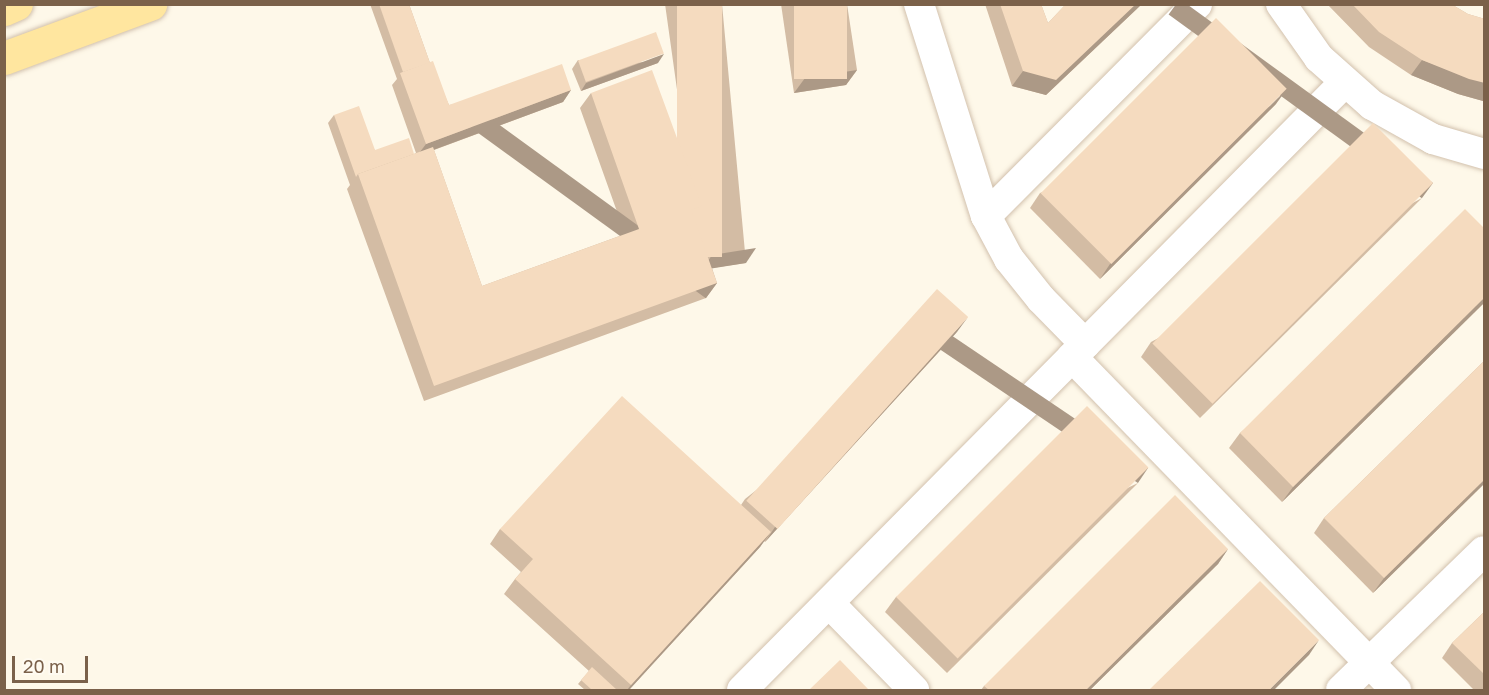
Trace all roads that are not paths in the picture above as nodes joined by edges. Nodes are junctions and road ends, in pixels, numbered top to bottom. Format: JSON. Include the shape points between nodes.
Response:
{"nodes":[{"id":1,"x":16,"y":4,"type":"edge"},
{"id":2,"x":150,"y":4,"type":"edge"},
{"id":3,"x":919,"y":4,"type":"edge"},
{"id":4,"x":1197,"y":4,"type":"edge"},
{"id":5,"x":1281,"y":4,"type":"edge"},
{"id":6,"x":4,"y":9,"type":"edge"},
{"id":7,"x":4,"y":58,"type":"edge"},
{"id":8,"x":1344,"y":83,"type":"junction"},
{"id":9,"x":1485,"y":154,"type":"edge"},
{"id":10,"x":986,"y":216,"type":"junction"},
{"id":11,"x":1079,"y":351,"type":"junction"},
{"id":12,"x":1485,"y":551,"type":"edge"},
{"id":13,"x":829,"y":603,"type":"junction"},
{"id":14,"x":1370,"y":663,"type":"junction"},
{"id":15,"x":742,"y":690,"type":"edge"},
{"id":16,"x":914,"y":690,"type":"edge"},
{"id":17,"x":1341,"y":690,"type":"edge"},
{"id":18,"x":1396,"y":690,"type":"edge"}],
"edges":[{"from":1,"to":6,"type":"main road"},
{"from":2,"to":7,"type":"main road"},
{"from":3,"to":10,"type":"lane"},
{"from":4,"to":10,"type":"lane"},
{"from":5,"to":8,"type":"lane","via":[[1319,58]]},
{"from":8,"to":9,"type":"lane","via":[[1401,124],[1433,139]]},
{"from":8,"to":11,"type":"lane"},
{"from":10,"to":11,"type":"lane","via":[[1009,259]]},
{"from":11,"to":13,"type":"lane"},
{"from":11,"to":14,"type":"lane"},
{"from":12,"to":14,"type":"lane"},
{"from":13,"to":15,"type":"lane"},
{"from":13,"to":16,"type":"lane"},
{"from":14,"to":17,"type":"lane"},
{"from":14,"to":18,"type":"lane"}]}
